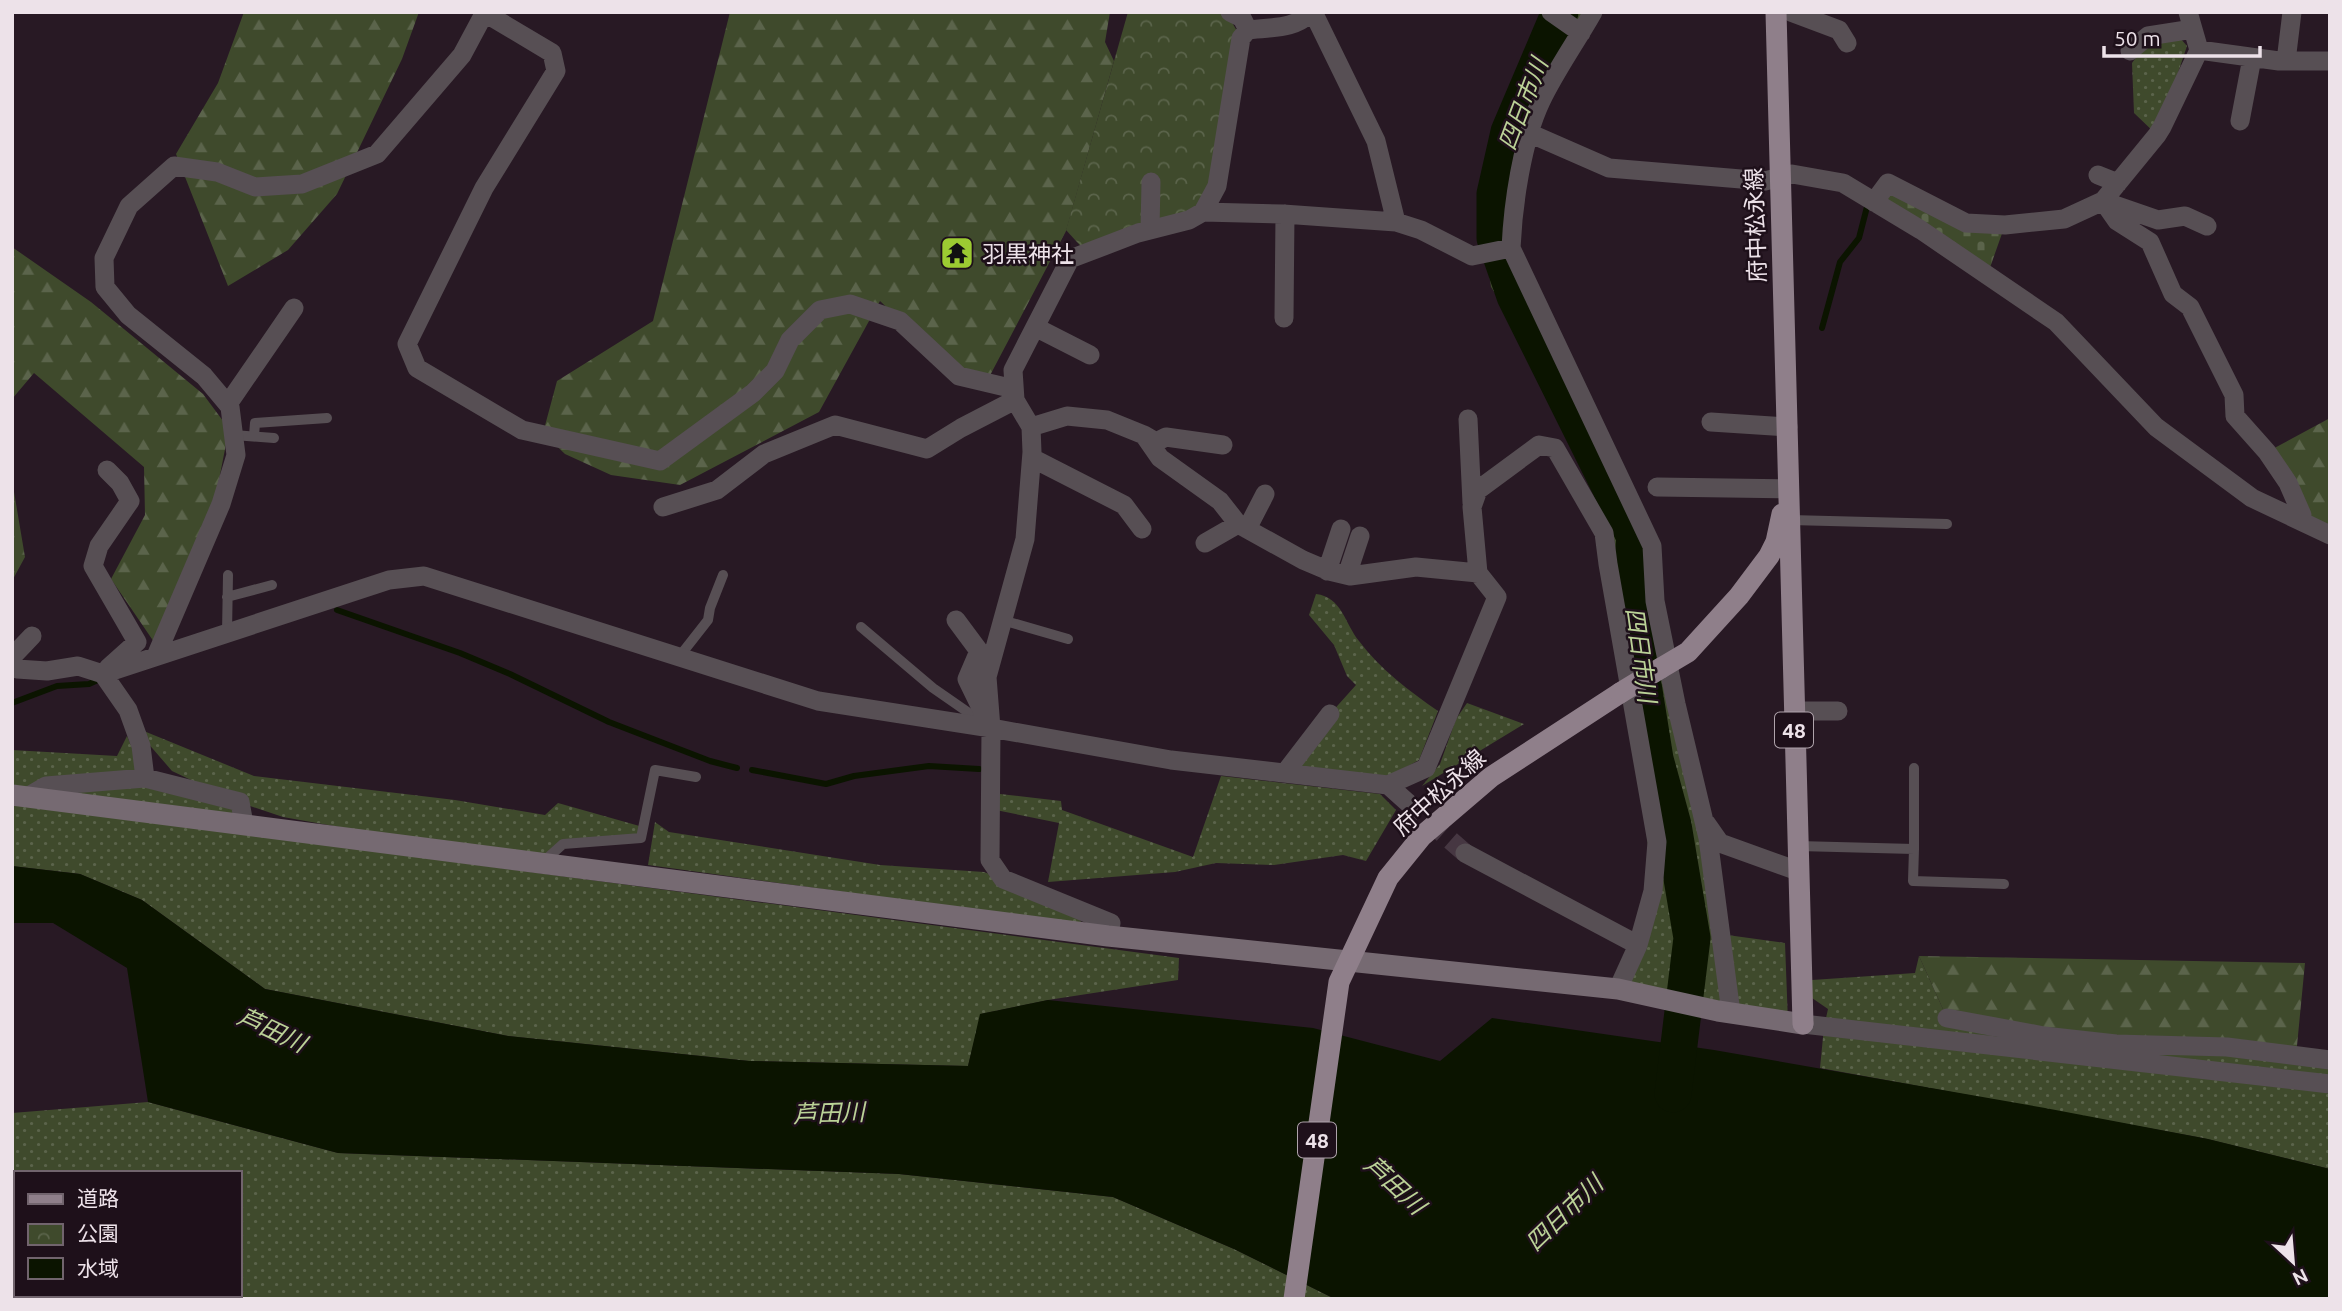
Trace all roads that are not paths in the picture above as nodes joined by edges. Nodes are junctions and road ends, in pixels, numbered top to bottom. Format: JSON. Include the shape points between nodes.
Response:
{"nodes":[{"id":1,"x":1230,"y":12,"type":"edge"},
{"id":2,"x":1313,"y":12,"type":"edge"},
{"id":3,"x":1592,"y":12,"type":"edge"},
{"id":4,"x":1776,"y":12,"type":"edge"},
{"id":5,"x":1791,"y":12,"type":"edge"},
{"id":6,"x":2292,"y":12,"type":"edge"},
{"id":7,"x":485,"y":13,"type":"edge"},
{"id":8,"x":1563,"y":20,"type":"edge"},
{"id":9,"x":2190,"y":21,"type":"edge"},
{"id":10,"x":1248,"y":30,"type":"junction"},
{"id":11,"x":1847,"y":43,"type":"dead end"},
{"id":12,"x":2199,"y":50,"type":"junction"},
{"id":13,"x":2130,"y":51,"type":"dead end"},
{"id":14,"x":2252,"y":58,"type":"junction"},
{"id":15,"x":2286,"y":61,"type":"junction"},
{"id":16,"x":2330,"y":61,"type":"edge"},
{"id":17,"x":2240,"y":121,"type":"dead end"},
{"id":18,"x":1529,"y":133,"type":"junction"},
{"id":19,"x":2098,"y":175,"type":"dead end"},
{"id":20,"x":1779,"y":177,"type":"junction"},
{"id":21,"x":1152,"y":182,"type":"dead end"},
{"id":22,"x":2118,"y":183,"type":"junction"},
{"id":23,"x":2103,"y":201,"type":"junction"},
{"id":24,"x":1874,"y":202,"type":"junction"},
{"id":25,"x":1202,"y":212,"type":"junction"},
{"id":26,"x":1285,"y":214,"type":"junction"},
{"id":27,"x":1396,"y":222,"type":"junction"},
{"id":28,"x":2207,"y":226,"type":"dead end"},
{"id":29,"x":1150,"y":230,"type":"junction"},
{"id":30,"x":2158,"y":233,"type":"dead end"},
{"id":31,"x":1511,"y":248,"type":"junction"},
{"id":32,"x":295,"y":308,"type":"dead end"},
{"id":33,"x":1284,"y":318,"type":"dead end"},
{"id":34,"x":1035,"y":327,"type":"junction"},
{"id":35,"x":1090,"y":355,"type":"dead end"},
{"id":36,"x":1015,"y":395,"type":"junction"},
{"id":37,"x":228,"y":404,"type":"junction"},
{"id":38,"x":327,"y":418,"type":"dead end"},
{"id":39,"x":1468,"y":419,"type":"dead end"},
{"id":40,"x":1710,"y":422,"type":"dead end"},
{"id":41,"x":1031,"y":427,"type":"junction"},
{"id":42,"x":1788,"y":431,"type":"junction"},
{"id":43,"x":233,"y":435,"type":"junction"},
{"id":44,"x":1144,"y":435,"type":"junction"},
{"id":45,"x":254,"y":436,"type":"junction"},
{"id":46,"x":274,"y":438,"type":"dead end"},
{"id":47,"x":1223,"y":445,"type":"dead end"},
{"id":48,"x":1032,"y":458,"type":"junction"},
{"id":49,"x":107,"y":470,"type":"dead end"},
{"id":50,"x":1657,"y":487,"type":"dead end"},
{"id":51,"x":1787,"y":489,"type":"junction"},
{"id":52,"x":1265,"y":494,"type":"dead end"},
{"id":53,"x":663,"y":507,"type":"dead end"},
{"id":54,"x":1472,"y":507,"type":"junction"},
{"id":55,"x":1790,"y":520,"type":"junction"},
{"id":56,"x":2300,"y":521,"type":"junction"},
{"id":57,"x":1947,"y":524,"type":"dead end"},
{"id":58,"x":1243,"y":526,"type":"junction"},
{"id":59,"x":1142,"y":528,"type":"dead end"},
{"id":60,"x":2330,"y":535,"type":"edge"},
{"id":61,"x":1205,"y":543,"type":"dead end"},
{"id":62,"x":1327,"y":570,"type":"junction"},
{"id":63,"x":1479,"y":573,"type":"junction"},
{"id":64,"x":228,"y":575,"type":"dead end"},
{"id":65,"x":723,"y":575,"type":"dead end"},
{"id":66,"x":1347,"y":575,"type":"junction"},
{"id":67,"x":272,"y":585,"type":"dead end"},
{"id":68,"x":227,"y":597,"type":"junction"},
{"id":69,"x":956,"y":620,"type":"dead end"},
{"id":70,"x":1002,"y":620,"type":"junction"},
{"id":71,"x":227,"y":626,"type":"junction"},
{"id":72,"x":861,"y":627,"type":"dead end"},
{"id":73,"x":32,"y":636,"type":"dead end"},
{"id":74,"x":1068,"y":639,"type":"dead end"},
{"id":75,"x":156,"y":656,"type":"junction"},
{"id":76,"x":680,"y":657,"type":"junction"},
{"id":77,"x":12,"y":659,"type":"edge"},
{"id":78,"x":1665,"y":666,"type":"junction"},
{"id":79,"x":103,"y":674,"type":"junction"},
{"id":80,"x":1794,"y":711,"type":"junction"},
{"id":81,"x":1838,"y":711,"type":"dead end"},
{"id":82,"x":1330,"y":714,"type":"dead end"},
{"id":83,"x":991,"y":728,"type":"junction"},
{"id":84,"x":1914,"y":768,"type":"dead end"},
{"id":85,"x":1284,"y":774,"type":"junction"},
{"id":86,"x":696,"y":777,"type":"dead end"},
{"id":87,"x":145,"y":778,"type":"junction"},
{"id":88,"x":1388,"y":785,"type":"junction"},
{"id":89,"x":21,"y":795,"type":"edge"},
{"id":90,"x":1407,"y":802,"type":"tunnel mouth"},
{"id":91,"x":1703,"y":819,"type":"junction"},
{"id":92,"x":243,"y":824,"type":"junction"},
{"id":93,"x":1797,"y":846,"type":"junction"},
{"id":94,"x":1914,"y":849,"type":"junction"},
{"id":95,"x":1465,"y":853,"type":"tunnel mouth"},
{"id":96,"x":542,"y":863,"type":"junction"},
{"id":97,"x":1798,"y":871,"type":"junction"},
{"id":98,"x":2004,"y":884,"type":"dead end"},
{"id":99,"x":1108,"y":936,"type":"junction"},
{"id":100,"x":1638,"y":945,"type":"junction"},
{"id":101,"x":1349,"y":961,"type":"junction"},
{"id":102,"x":1618,"y":989,"type":"junction"},
{"id":103,"x":1725,"y":1012,"type":"junction"},
{"id":104,"x":1947,"y":1018,"type":"dead end"},
{"id":105,"x":1803,"y":1024,"type":"junction"},
{"id":106,"x":2114,"y":1051,"type":"junction"},
{"id":107,"x":2330,"y":1060,"type":"edge"},
{"id":108,"x":2330,"y":1084,"type":"edge"},
{"id":109,"x":1294,"y":1299,"type":"edge"}],
"edges":[{"from":1,"to":10,"type":"street","via":[[1242,18]]},
{"from":2,"to":10,"type":"street","via":[[1288,27]]},
{"from":2,"to":27,"type":"street","via":[[1376,141]]},
{"from":3,"to":8,"type":"street"},
{"from":4,"to":20,"type":"main road","name":"府中松永線","number":"48"},
{"from":5,"to":11,"type":"street","via":[[1839,30]]},
{"from":6,"to":15,"type":"street"},
{"from":7,"to":36,"type":"street","via":[[552,53],[556,71],[484,188],[407,344],[417,368],[522,430],[660,461],[753,393],[775,371],[790,340],[820,310],[850,304],[900,321],[959,376]]},
{"from":7,"to":37,"type":"street","via":[[462,55],[377,154],[302,184],[256,187],[216,172],[174,166],[130,206],[104,258],[105,287],[128,315],[204,376]]},
{"from":8,"to":18,"type":"street"},
{"from":9,"to":12,"type":"street"},
{"from":9,"to":13,"type":"street","via":[[2148,36]]},
{"from":10,"to":25,"type":"street","via":[[1241,38],[1217,186]]},
{"from":12,"to":14,"type":"street"},
{"from":12,"to":22,"type":"street","via":[[2162,127]]},
{"from":14,"to":15,"type":"street"},
{"from":14,"to":17,"type":"street"},
{"from":15,"to":16,"type":"street"},
{"from":18,"to":20,"type":"street","via":[[1609,168],[1765,181]]},
{"from":18,"to":31,"type":"street","via":[[1512,216]]},
{"from":19,"to":22,"type":"street"},
{"from":20,"to":24,"type":"street","via":[[1792,174],[1843,183]]},
{"from":20,"to":42,"type":"main road","name":"府中松永線","number":"48"},
{"from":21,"to":29,"type":"street"},
{"from":22,"to":23,"type":"street"},
{"from":23,"to":24,"type":"street","via":[[2064,219],[2005,225],[1966,223],[1888,183]]},
{"from":23,"to":28,"type":"street","via":[[2158,220],[2185,216]]},
{"from":23,"to":30,"type":"street","via":[[2130,222]]},
{"from":23,"to":56,"type":"street","via":[[2117,221],[2150,242],[2173,294],[2190,307],[2234,395],[2235,416],[2288,482],[2302,515]]},
{"from":24,"to":56,"type":"street","via":[[2056,322],[2156,427],[2252,498]]},
{"from":25,"to":26,"type":"street"},
{"from":25,"to":29,"type":"street"},
{"from":26,"to":27,"type":"street"},
{"from":26,"to":33,"type":"street"},
{"from":27,"to":31,"type":"street","via":[[1472,256]]},
{"from":29,"to":34,"type":"street","via":[[1070,259]]},
{"from":31,"to":78,"type":"street","via":[[1652,546]]},
{"from":32,"to":37,"type":"street"},
{"from":34,"to":35,"type":"street"},
{"from":34,"to":36,"type":"street","via":[[1013,370]]},
{"from":36,"to":41,"type":"street"},
{"from":36,"to":53,"type":"street","via":[[927,449],[835,425],[764,454],[717,490]]},
{"from":37,"to":43,"type":"street"},
{"from":38,"to":45,"type":"lane","via":[[255,423]]},
{"from":39,"to":54,"type":"street"},
{"from":40,"to":42,"type":"street"},
{"from":41,"to":44,"type":"street","via":[[1066,416],[1107,419]]},
{"from":41,"to":48,"type":"street"},
{"from":42,"to":51,"type":"main road","name":"府中松永線","number":"48"},
{"from":43,"to":45,"type":"lane"},
{"from":43,"to":75,"type":"street","via":[[236,455],[221,504]]},
{"from":44,"to":47,"type":"street","via":[[1156,442],[1166,438]]},
{"from":44,"to":58,"type":"street","via":[[1160,458],[1220,501]]},
{"from":45,"to":46,"type":"lane"},
{"from":48,"to":59,"type":"street","via":[[1105,487]]},
{"from":48,"to":70,"type":"street","via":[[1025,539]]},
{"from":49,"to":79,"type":"street","via":[[130,501],[99,546],[93,566],[137,642]]},
{"from":50,"to":51,"type":"street"},
{"from":51,"to":55,"type":"main road","name":"府中松永線","number":"48"},
{"from":51,"to":78,"type":"main road","name":"府中松永線","number":"48","via":[[1769,556],[1740,596],[1688,652]]},
{"from":52,"to":58,"type":"street"},
{"from":54,"to":63,"type":"street"},
{"from":54,"to":100,"type":"street","via":[[1478,490],[1539,444],[1555,448],[1604,533],[1657,842],[1653,891]]},
{"from":55,"to":57,"type":"lane"},
{"from":55,"to":80,"type":"main road","name":"府中松永線","number":"48"},
{"from":56,"to":60,"type":"street"},
{"from":58,"to":61,"type":"street"},
{"from":58,"to":62,"type":"street"},
{"from":62,"to":66,"type":"street"},
{"from":62,"to":66,"type":"street","via":[[1350,532]]},
{"from":63,"to":66,"type":"street","via":[[1416,567]]},
{"from":63,"to":88,"type":"street","via":[[1497,597],[1426,768]]},
{"from":64,"to":68,"type":"lane"},
{"from":65,"to":76,"type":"lane","via":[[708,620]]},
{"from":67,"to":68,"type":"lane"},
{"from":68,"to":71,"type":"lane"},
{"from":69,"to":83,"type":"street","via":[[979,651],[967,679]]},
{"from":70,"to":74,"type":"lane"},
{"from":70,"to":83,"type":"street","via":[[986,677]]},
{"from":71,"to":75,"type":"street"},
{"from":71,"to":76,"type":"street","via":[[389,580],[424,576]]},
{"from":72,"to":83,"type":"lane","via":[[933,688]]},
{"from":73,"to":77,"type":"street"},
{"from":75,"to":79,"type":"street"},
{"from":76,"to":83,"type":"street","via":[[818,701]]},
{"from":77,"to":79,"type":"street","via":[[17,669],[78,666]]},
{"from":78,"to":91,"type":"street"},
{"from":78,"to":101,"type":"main road","name":"府中松永線","number":"48","bridge":true,"via":[[1491,777],[1422,836],[1388,878]]},
{"from":79,"to":87,"type":"street","via":[[128,710],[141,746]]},
{"from":80,"to":81,"type":"street"},
{"from":80,"to":93,"type":"main road","name":"府中松永線","number":"48"},
{"from":82,"to":85,"type":"street"},
{"from":83,"to":85,"type":"street","via":[[1171,760]]},
{"from":83,"to":99,"type":"street","via":[[990,860],[1003,878],[1111,923]]},
{"from":84,"to":94,"type":"lane"},
{"from":85,"to":88,"type":"street"},
{"from":86,"to":96,"type":"lane","via":[[655,770],[641,838],[563,844]]},
{"from":87,"to":89,"type":"street","via":[[46,786]]},
{"from":87,"to":92,"type":"street","via":[[240,802]]},
{"from":88,"to":90,"type":"street"},
{"from":89,"to":92,"type":"street"},
{"from":91,"to":97,"type":"street","via":[[1720,843]]},
{"from":91,"to":103,"type":"street"},
{"from":92,"to":96,"type":"street"},
{"from":93,"to":94,"type":"lane"},
{"from":93,"to":97,"type":"main road","name":"府中松永線","number":"48"},
{"from":94,"to":98,"type":"lane","via":[[1913,881]]},
{"from":95,"to":100,"type":"street"},
{"from":96,"to":99,"type":"street"},
{"from":97,"to":105,"type":"main road","name":"府中松永線","number":"48"},
{"from":99,"to":101,"type":"street"},
{"from":100,"to":102,"type":"street"},
{"from":101,"to":102,"type":"street"},
{"from":101,"to":109,"type":"main road","name":"府中松永線","number":"48","via":[[1339,982]]},
{"from":102,"to":103,"type":"street"},
{"from":103,"to":105,"type":"street"},
{"from":104,"to":106,"type":"street"},
{"from":105,"to":106,"type":"street"},
{"from":106,"to":107,"type":"street","via":[[2227,1047]]},
{"from":106,"to":108,"type":"street"}]}
